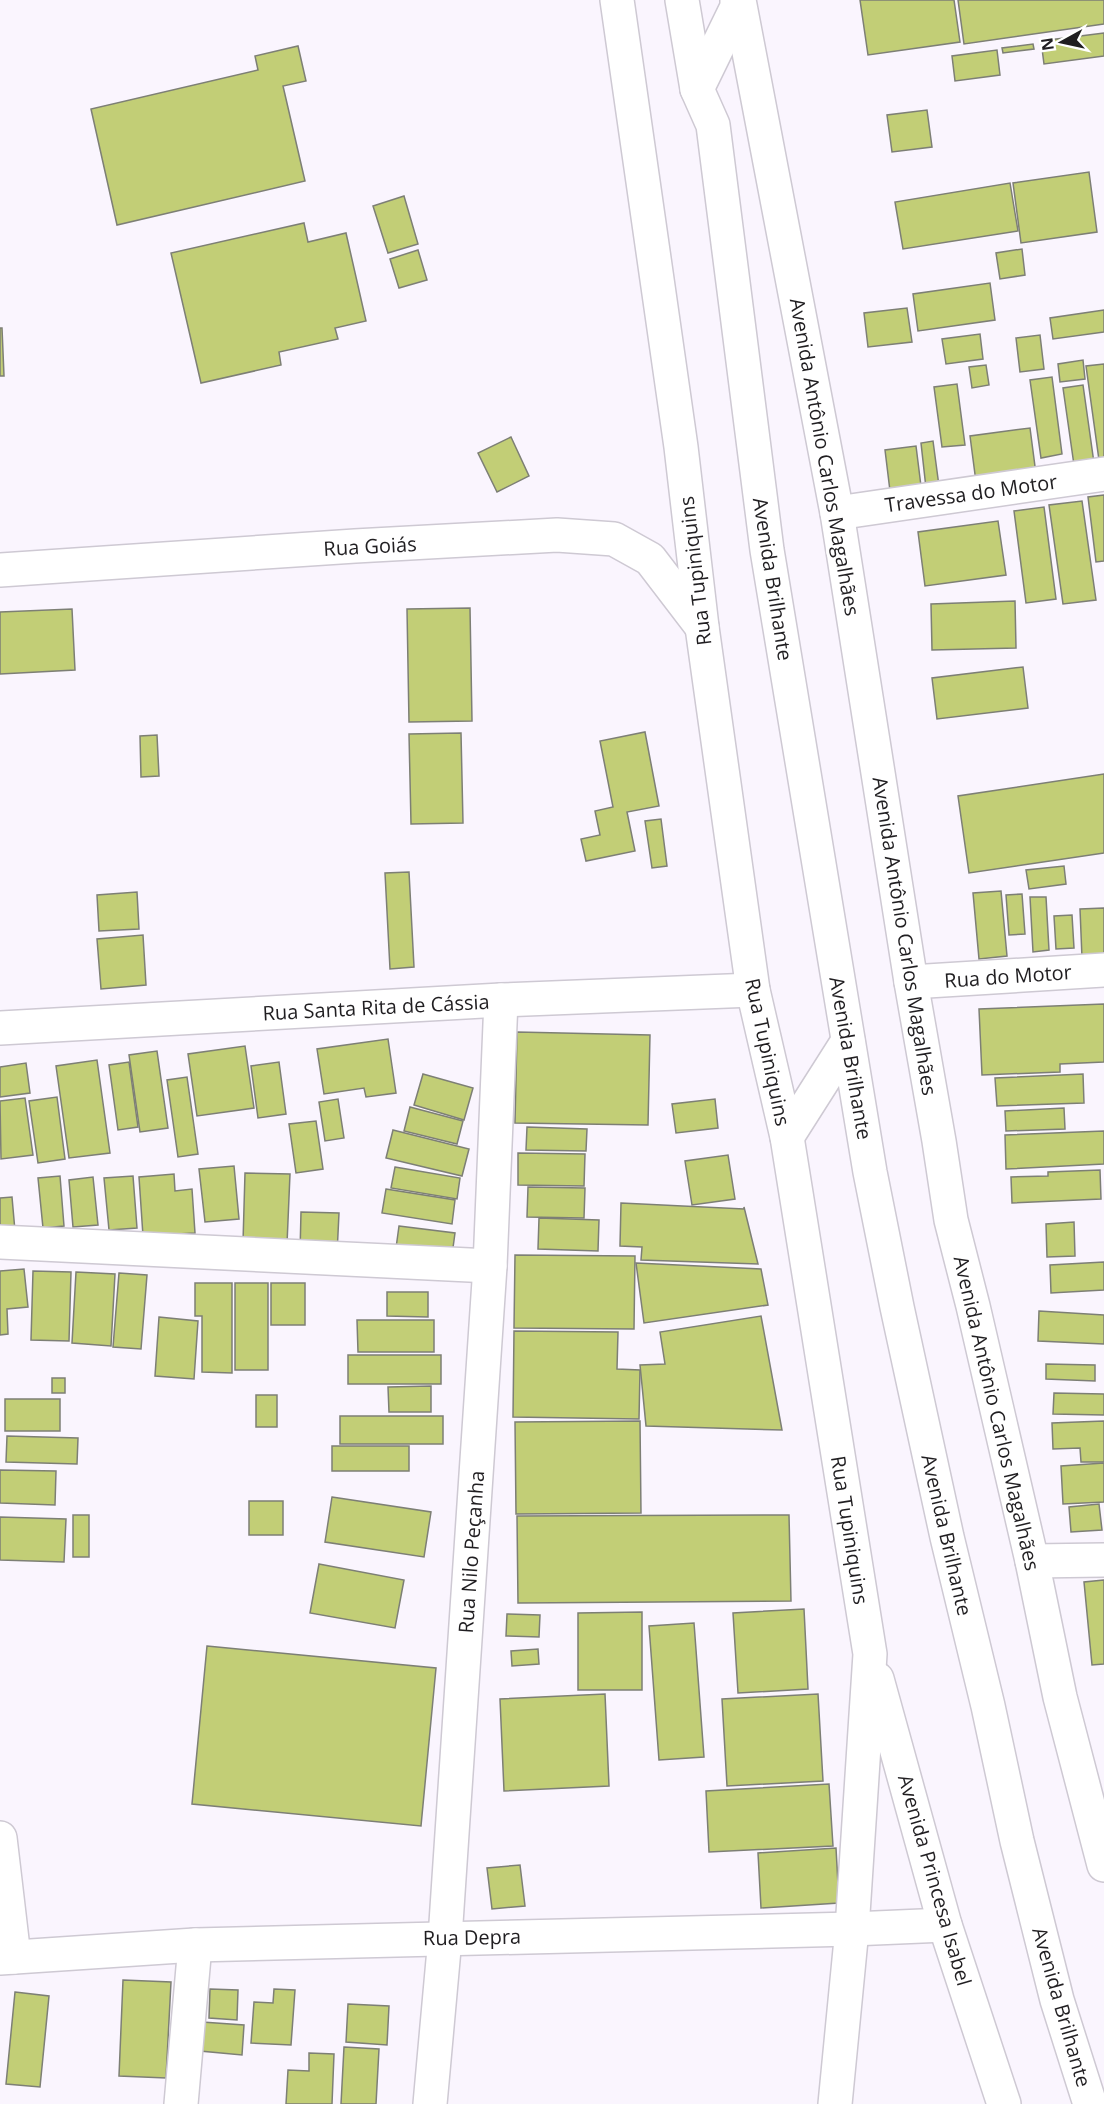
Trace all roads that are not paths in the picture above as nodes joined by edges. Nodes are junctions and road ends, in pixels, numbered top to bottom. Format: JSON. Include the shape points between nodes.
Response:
{"nodes":[{"id":1,"x":617,"y":0,"type":"edge"},
{"id":2,"x":682,"y":0,"type":"edge"},
{"id":3,"x":738,"y":0,"type":"edge"},
{"id":4,"x":697,"y":89,"type":"junction"},
{"id":5,"x":1104,"y":474,"type":"edge"},
{"id":6,"x":837,"y":513,"type":"junction"},
{"id":7,"x":0,"y":570,"type":"edge"},
{"id":8,"x":702,"y":627,"type":"junction"},
{"id":9,"x":1104,"y":970,"type":"edge"},
{"id":10,"x":911,"y":982,"type":"junction"},
{"id":11,"x":753,"y":990,"type":"junction"},
{"id":12,"x":501,"y":1000,"type":"junction"},
{"id":13,"x":0,"y":1028,"type":"edge"},
{"id":14,"x":848,"y":1041,"type":"junction"},
{"id":15,"x":787,"y":1137,"type":"junction"},
{"id":16,"x":0,"y":1242,"type":"edge"},
{"id":17,"x":490,"y":1266,"type":"junction"},
{"id":18,"x":1104,"y":1560,"type":"edge"},
{"id":19,"x":1032,"y":1561,"type":"junction"},
{"id":20,"x":870,"y":1654,"type":"junction"},
{"id":21,"x":0,"y":1838,"type":"edge"},
{"id":22,"x":1104,"y":1865,"type":"edge"},
{"id":23,"x":945,"y":1925,"type":"junction"},
{"id":24,"x":852,"y":1929,"type":"junction"},
{"id":25,"x":445,"y":1938,"type":"junction"},
{"id":26,"x":195,"y":1945,"type":"junction"},
{"id":27,"x":7,"y":1958,"type":"edge"},
{"id":28,"x":180,"y":2104,"type":"edge"},
{"id":29,"x":430,"y":2104,"type":"edge"},
{"id":30,"x":835,"y":2104,"type":"edge"},
{"id":31,"x":1004,"y":2104,"type":"edge"},
{"id":32,"x":1090,"y":2104,"type":"edge"}],
"edges":[{"from":1,"to":8,"type":"street","name":"Rua Tupiniquins","via":[[681,447]]},
{"from":2,"to":4,"type":"street","name":"Avenida Brilhante"},
{"from":3,"to":4,"type":"street"},
{"from":3,"to":6,"type":"street","name":"Avenida Antônio Carlos Magalhães"},
{"from":4,"to":14,"type":"street","name":"Avenida Brilhante","via":[[712,125],[767,550]]},
{"from":5,"to":6,"type":"street","name":"Travessa do Motor"},
{"from":6,"to":10,"type":"street","name":"Avenida Antônio Carlos Magalhães"},
{"from":7,"to":8,"type":"street","name":"Rua Goiás","via":[[367,545],[557,536],[614,539],[650,559]]},
{"from":8,"to":11,"type":"street","name":"Rua Tupiniquins"},
{"from":9,"to":10,"type":"street","name":"Rua do Motor"},
{"from":10,"to":19,"type":"street","name":"Avenida Antônio Carlos Magalhães","via":[[951,1220]]},
{"from":11,"to":12,"type":"street","name":"Rua Santa Rita de Cássia"},
{"from":11,"to":15,"type":"street","name":"Rua Tupiniquins"},
{"from":12,"to":13,"type":"street","name":"Rua Santa Rita de Cássia"},
{"from":12,"to":17,"type":"street","name":"Rua Nilo Peçanha"},
{"from":14,"to":15,"type":"street"},
{"from":14,"to":32,"type":"street","name":"Avenida Brilhante","via":[[895,1296],[946,1537],[1045,1954]]},
{"from":15,"to":20,"type":"street","name":"Rua Tupiniquins"},
{"from":16,"to":17,"type":"street"},
{"from":17,"to":25,"type":"street","name":"Rua Nilo Peçanha"},
{"from":18,"to":19,"type":"street"},
{"from":19,"to":22,"type":"street","name":"Avenida Antônio Carlos Magalhães","via":[[1060,1697]]},
{"from":20,"to":23,"type":"street","name":"Avenida Princesa Isabel"},
{"from":20,"to":24,"type":"street","name":"Rua Tupiniquins"},
{"from":21,"to":27,"type":"street"},
{"from":23,"to":24,"type":"street","name":"Rua Depra"},
{"from":23,"to":31,"type":"street","name":"Avenida Princesa Isabel"},
{"from":24,"to":25,"type":"street","name":"Rua Depra"},
{"from":24,"to":30,"type":"street","name":"Rua Tupiniquins"},
{"from":25,"to":26,"type":"street","name":"Rua Depra"},
{"from":25,"to":29,"type":"street","name":"Rua Nilo Peçanha"},
{"from":26,"to":27,"type":"street","name":"Rua Depra"},
{"from":26,"to":28,"type":"street"}]}
